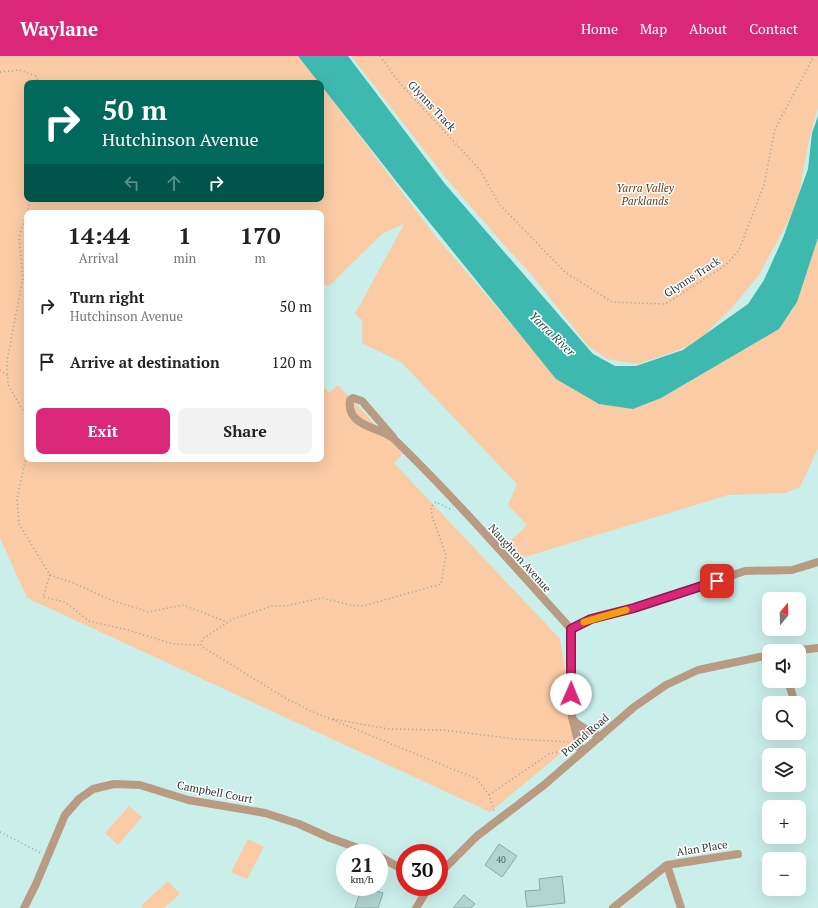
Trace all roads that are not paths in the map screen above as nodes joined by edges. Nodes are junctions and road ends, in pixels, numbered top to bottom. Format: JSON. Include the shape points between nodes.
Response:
{"nodes":[{"id":1,"x":393,"y":438,"type":"junction"},
{"id":2,"x":818,"y":562,"type":"edge"},
{"id":3,"x":571,"y":629,"type":"junction"},
{"id":4,"x":818,"y":648,"type":"edge"},
{"id":5,"x":806,"y":649,"type":"edge"},
{"id":6,"x":762,"y":656,"type":"edge"},
{"id":7,"x":572,"y":717,"type":"junction"},
{"id":8,"x":600,"y":737,"type":"junction"},
{"id":9,"x":579,"y":748,"type":"junction"},
{"id":10,"x":347,"y":844,"type":"edge"},
{"id":11,"x":738,"y":854,"type":"dead end"},
{"id":12,"x":448,"y":865,"type":"edge"},
{"id":13,"x":667,"y":865,"type":"junction"},
{"id":14,"x":423,"y":896,"type":"edge"},
{"id":15,"x":24,"y":908,"type":"edge"},
{"id":16,"x":416,"y":908,"type":"edge"},
{"id":17,"x":613,"y":908,"type":"edge"},
{"id":18,"x":681,"y":908,"type":"edge"}],
"edges":[{"from":1,"to":1,"type":"street","name":"Naughton Avenue","via":[[355,418],[350,400],[353,398],[362,401]]},
{"from":1,"to":3,"type":"street","name":"Naughton Avenue"},
{"from":2,"to":3,"type":"street","via":[[792,570],[745,571],[634,608],[591,619]]},
{"from":3,"to":7,"type":"street"},
{"from":4,"to":5,"type":"street"},
{"from":6,"to":8,"type":"street","name":"Pound Road","via":[[698,670],[666,685],[634,707]]},
{"from":7,"to":8,"type":"street","via":[[578,725]]},
{"from":7,"to":9,"type":"street"},
{"from":8,"to":9,"type":"street","name":"Pound Road"},
{"from":9,"to":12,"type":"street","name":"Pound Road","via":[[544,785],[477,836]]},
{"from":10,"to":15,"type":"street","name":"Campbell Court","via":[[265,813],[188,800],[140,785],[114,784],[93,789],[79,799],[65,815]]},
{"from":11,"to":13,"type":"street","name":"Alan Place"},
{"from":13,"to":17,"type":"street","name":"Alan Place"},
{"from":13,"to":18,"type":"street"},
{"from":14,"to":16,"type":"street"}]}
